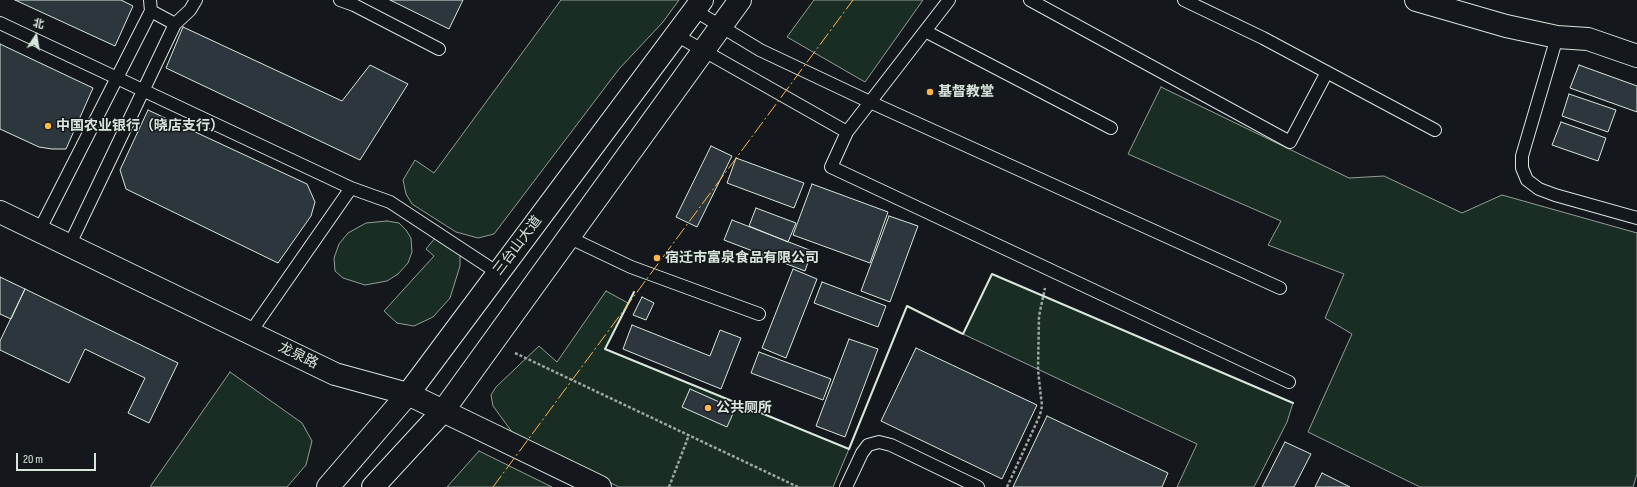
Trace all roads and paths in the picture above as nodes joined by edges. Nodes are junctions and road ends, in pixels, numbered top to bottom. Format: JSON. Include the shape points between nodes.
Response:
{"nodes":[{"id":1,"x":196,"y":0,"type":"edge"},
{"id":2,"x":340,"y":0,"type":"edge"},
{"id":3,"x":740,"y":0,"type":"edge"},
{"id":4,"x":949,"y":0,"type":"edge"},
{"id":5,"x":1030,"y":0,"type":"edge"},
{"id":6,"x":1184,"y":0,"type":"edge"},
{"id":7,"x":1416,"y":0,"type":"edge"},
{"id":8,"x":150,"y":5,"type":"edge"},
{"id":9,"x":698,"y":5,"type":"edge"},
{"id":10,"x":0,"y":23,"type":"edge"},
{"id":11,"x":176,"y":24,"type":"junction"},
{"id":12,"x":721,"y":26,"type":"junction"},
{"id":13,"x":925,"y":31,"type":"junction"},
{"id":14,"x":676,"y":35,"type":"junction"},
{"id":15,"x":1557,"y":37,"type":"junction"},
{"id":16,"x":440,"y":49,"type":"dead end"},
{"id":17,"x":703,"y":50,"type":"junction"},
{"id":18,"x":1637,"y":56,"type":"edge"},
{"id":19,"x":1328,"y":72,"type":"junction"},
{"id":20,"x":117,"y":78,"type":"junction"},
{"id":21,"x":144,"y":90,"type":"junction"},
{"id":22,"x":870,"y":102,"type":"junction"},
{"id":23,"x":1110,"y":128,"type":"dead end"},
{"id":24,"x":1435,"y":130,"type":"dead end"},
{"id":25,"x":847,"y":132,"type":"junction"},
{"id":26,"x":351,"y":188,"type":"junction"},
{"id":27,"x":0,"y":212,"type":"edge"},
{"id":28,"x":1637,"y":218,"type":"edge"},
{"id":29,"x":38,"y":231,"type":"junction"},
{"id":30,"x":568,"y":237,"type":"junction"},
{"id":31,"x":69,"y":246,"type":"junction"},
{"id":32,"x":1052,"y":271,"type":"junction"},
{"id":33,"x":498,"y":273,"type":"junction"},
{"id":34,"x":1280,"y":288,"type":"dead end"},
{"id":35,"x":759,"y":314,"type":"dead end"},
{"id":36,"x":250,"y":333,"type":"junction"},
{"id":37,"x":492,"y":342,"type":"junction"},
{"id":38,"x":1289,"y":382,"type":"dead end"},
{"id":39,"x":408,"y":394,"type":"junction"},
{"id":40,"x":443,"y":411,"type":"junction"},
{"id":41,"x":689,"y":435,"type":"junction"},
{"id":42,"x":328,"y":487,"type":"edge"},
{"id":43,"x":373,"y":487,"type":"edge"},
{"id":44,"x":600,"y":487,"type":"edge"},
{"id":45,"x":669,"y":487,"type":"edge"},
{"id":46,"x":798,"y":487,"type":"edge"},
{"id":47,"x":846,"y":487,"type":"edge"},
{"id":48,"x":978,"y":487,"type":"edge"},
{"id":49,"x":1007,"y":487,"type":"edge"}],
"edges":[{"from":1,"to":11,"type":"lane"},
{"from":2,"to":16,"type":"lane"},
{"from":3,"to":12,"type":"main road"},
{"from":4,"to":13,"type":"lane"},
{"from":5,"to":19,"type":"lane","via":[[1290,142]]},
{"from":6,"to":19,"type":"lane"},
{"from":7,"to":15,"type":"main road","via":[[1506,26]]},
{"from":8,"to":11,"type":"lane"},
{"from":8,"to":20,"type":"lane"},
{"from":9,"to":12,"type":"lane"},
{"from":9,"to":14,"type":"main road","name":"三台山大道"},
{"from":10,"to":20,"type":"lane"},
{"from":11,"to":21,"type":"lane"},
{"from":12,"to":17,"type":"main road"},
{"from":12,"to":22,"type":"lane","via":[[760,50]]},
{"from":13,"to":22,"type":"lane"},
{"from":13,"to":23,"type":"lane"},
{"from":14,"to":17,"type":"lane"},
{"from":14,"to":33,"type":"main road","name":"三台山大道"},
{"from":15,"to":18,"type":"main road","via":[[1588,40]]},
{"from":15,"to":28,"type":"lane","via":[[1522,156],[1522,168],[1527,180],[1539,189],[1555,195]]},
{"from":17,"to":25,"type":"lane"},
{"from":17,"to":30,"type":"main road"},
{"from":19,"to":24,"type":"lane"},
{"from":20,"to":21,"type":"lane"},
{"from":20,"to":29,"type":"lane"},
{"from":21,"to":26,"type":"lane"},
{"from":21,"to":31,"type":"lane"},
{"from":22,"to":25,"type":"lane"},
{"from":22,"to":34,"type":"lane"},
{"from":25,"to":32,"type":"lane","via":[[831,167]]},
{"from":26,"to":33,"type":"lane","via":[[390,202]]},
{"from":26,"to":36,"type":"lane"},
{"from":27,"to":29,"type":"main road","name":"龙泉路"},
{"from":29,"to":31,"type":"main road","name":"龙泉路"},
{"from":30,"to":35,"type":"lane","via":[[631,267]]},
{"from":30,"to":37,"type":"main road"},
{"from":31,"to":36,"type":"main road","name":"龙泉路"},
{"from":32,"to":38,"type":"lane"},
{"from":32,"to":49,"type":"path","via":[[1042,295],[1039,316],[1038,370],[1042,406]]},
{"from":33,"to":39,"type":"main road","name":"三台山大道"},
{"from":36,"to":39,"type":"main road","name":"龙泉路","via":[[335,374]]},
{"from":37,"to":40,"type":"main road"},
{"from":37,"to":41,"type":"path"},
{"from":39,"to":40,"type":"main road","name":"龙泉路"},
{"from":39,"to":42,"type":"main road","name":"三台山大道"},
{"from":40,"to":43,"type":"main road"},
{"from":40,"to":44,"type":"main road","name":"龙泉路"},
{"from":41,"to":45,"type":"path"},
{"from":41,"to":46,"type":"path"},
{"from":47,"to":48,"type":"lane","via":[[865,449],[868,445],[879,442],[891,445]]}]}
